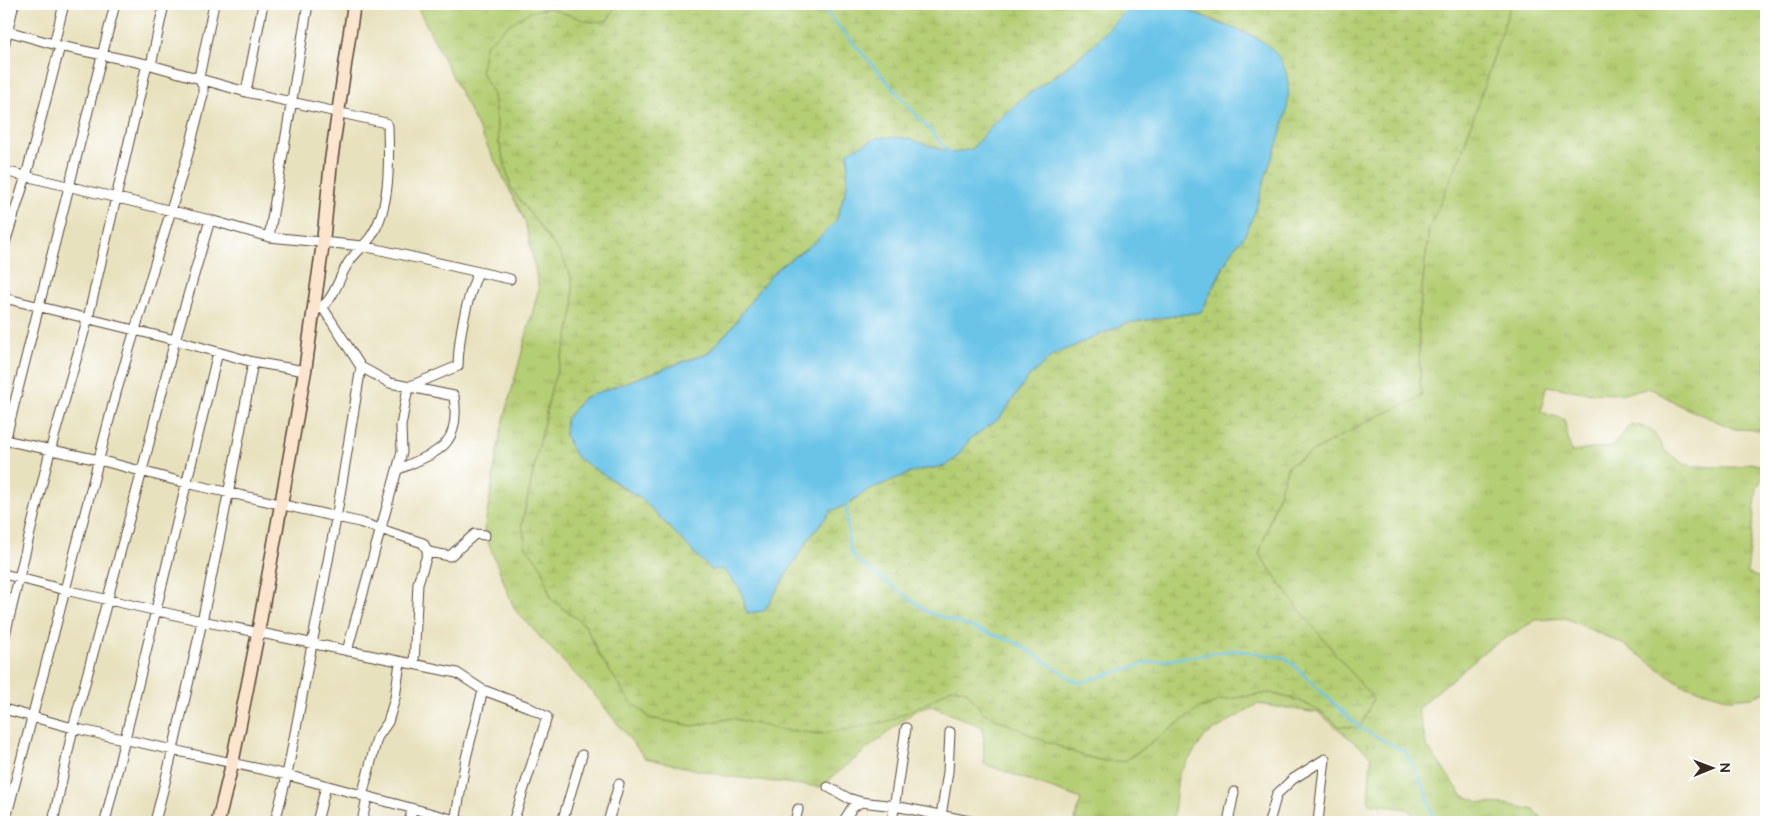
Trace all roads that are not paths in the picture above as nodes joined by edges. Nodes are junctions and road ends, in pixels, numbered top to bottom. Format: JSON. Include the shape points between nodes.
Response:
{"nodes":[{"id":1,"x":14,"y":4,"type":"edge"},
{"id":2,"x":64,"y":4,"type":"edge"},
{"id":3,"x":115,"y":4,"type":"edge"},
{"id":4,"x":164,"y":4,"type":"edge"},
{"id":5,"x":214,"y":4,"type":"edge"},
{"id":6,"x":263,"y":4,"type":"edge"},
{"id":7,"x":308,"y":4,"type":"edge"},
{"id":8,"x":354,"y":4,"type":"edge"},
{"id":9,"x":6,"y":31,"type":"edge"},
{"id":10,"x":57,"y":45,"type":"junction"},
{"id":11,"x":4,"y":46,"type":"edge"},
{"id":12,"x":102,"y":55,"type":"junction"},
{"id":13,"x":149,"y":64,"type":"junction"},
{"id":14,"x":199,"y":78,"type":"junction"},
{"id":15,"x":246,"y":92,"type":"junction"},
{"id":16,"x":293,"y":103,"type":"junction"},
{"id":17,"x":338,"y":112,"type":"junction"},
{"id":18,"x":4,"y":171,"type":"edge"},
{"id":19,"x":26,"y":176,"type":"junction"},
{"id":20,"x":70,"y":187,"type":"junction"},
{"id":21,"x":117,"y":198,"type":"junction"},
{"id":22,"x":169,"y":212,"type":"junction"},
{"id":23,"x":210,"y":220,"type":"junction"},
{"id":24,"x":269,"y":237,"type":"junction"},
{"id":25,"x":323,"y":243,"type":"junction"},
{"id":26,"x":4,"y":246,"type":"edge"},
{"id":27,"x":363,"y":246,"type":"junction"},
{"id":28,"x":478,"y":272,"type":"junction"},
{"id":29,"x":510,"y":278,"type":"dead end"},
{"id":30,"x":4,"y":298,"type":"edge"},
{"id":31,"x":39,"y":306,"type":"junction"},
{"id":32,"x":317,"y":310,"type":"junction"},
{"id":33,"x":88,"y":318,"type":"junction"},
{"id":34,"x":137,"y":330,"type":"junction"},
{"id":35,"x":175,"y":340,"type":"junction"},
{"id":36,"x":218,"y":352,"type":"junction"},
{"id":37,"x":253,"y":362,"type":"junction"},
{"id":38,"x":361,"y":367,"type":"junction"},
{"id":39,"x":305,"y":371,"type":"junction"},
{"id":40,"x":408,"y":387,"type":"junction"},
{"id":41,"x":4,"y":442,"type":"edge"},
{"id":42,"x":50,"y":451,"type":"junction"},
{"id":43,"x":99,"y":460,"type":"junction"},
{"id":44,"x":397,"y":470,"type":"junction"},
{"id":45,"x":142,"y":471,"type":"junction"},
{"id":46,"x":186,"y":483,"type":"junction"},
{"id":47,"x":230,"y":492,"type":"junction"},
{"id":48,"x":279,"y":504,"type":"junction"},
{"id":49,"x":336,"y":519,"type":"junction"},
{"id":50,"x":380,"y":530,"type":"junction"},
{"id":51,"x":485,"y":535,"type":"dead end"},
{"id":52,"x":428,"y":552,"type":"junction"},
{"id":53,"x":4,"y":574,"type":"edge"},
{"id":54,"x":20,"y":578,"type":"junction"},
{"id":55,"x":65,"y":590,"type":"junction"},
{"id":56,"x":108,"y":599,"type":"junction"},
{"id":57,"x":155,"y":610,"type":"junction"},
{"id":58,"x":202,"y":621,"type":"junction"},
{"id":59,"x":258,"y":633,"type":"junction"},
{"id":60,"x":4,"y":639,"type":"edge"},
{"id":61,"x":312,"y":642,"type":"junction"},
{"id":62,"x":347,"y":651,"type":"junction"},
{"id":63,"x":400,"y":662,"type":"junction"},
{"id":64,"x":414,"y":664,"type":"junction"},
{"id":65,"x":483,"y":690,"type":"junction"},
{"id":66,"x":4,"y":708,"type":"edge"},
{"id":67,"x":32,"y":715,"type":"junction"},
{"id":68,"x":73,"y":728,"type":"junction"},
{"id":69,"x":906,"y":728,"type":"dead end"},
{"id":70,"x":950,"y":732,"type":"dead end"},
{"id":71,"x":124,"y":740,"type":"junction"},
{"id":72,"x":173,"y":752,"type":"junction"},
{"id":73,"x":582,"y":756,"type":"dead end"},
{"id":74,"x":232,"y":764,"type":"junction"},
{"id":75,"x":287,"y":775,"type":"junction"},
{"id":76,"x":619,"y":784,"type":"dead end"},
{"id":77,"x":326,"y":786,"type":"junction"},
{"id":78,"x":828,"y":787,"type":"dead end"},
{"id":79,"x":1234,"y":792,"type":"dead end"},
{"id":80,"x":364,"y":796,"type":"junction"},
{"id":81,"x":861,"y":802,"type":"junction"},
{"id":82,"x":895,"y":806,"type":"junction"},
{"id":83,"x":798,"y":809,"type":"dead end"},
{"id":84,"x":412,"y":810,"type":"junction"},
{"id":85,"x":941,"y":820,"type":"edge"},
{"id":86,"x":458,"y":821,"type":"edge"},
{"id":87,"x":5,"y":822,"type":"edge"},
{"id":88,"x":53,"y":822,"type":"edge"},
{"id":89,"x":105,"y":822,"type":"edge"},
{"id":90,"x":155,"y":822,"type":"edge"},
{"id":91,"x":218,"y":822,"type":"edge"},
{"id":92,"x":275,"y":822,"type":"edge"},
{"id":93,"x":317,"y":822,"type":"edge"},
{"id":94,"x":362,"y":822,"type":"edge"},
{"id":95,"x":409,"y":822,"type":"edge"},
{"id":96,"x":514,"y":822,"type":"edge"},
{"id":97,"x":562,"y":822,"type":"edge"},
{"id":98,"x":608,"y":822,"type":"edge"},
{"id":99,"x":795,"y":822,"type":"edge"},
{"id":100,"x":843,"y":822,"type":"edge"},
{"id":101,"x":892,"y":822,"type":"edge"},
{"id":102,"x":974,"y":822,"type":"edge"},
{"id":103,"x":1228,"y":822,"type":"edge"},
{"id":104,"x":1269,"y":822,"type":"edge"},
{"id":105,"x":1318,"y":822,"type":"edge"}],
"edges":[{"from":1,"to":9,"type":"street"},
{"from":2,"to":10,"type":"street"},
{"from":3,"to":12,"type":"street"},
{"from":4,"to":13,"type":"street"},
{"from":5,"to":14,"type":"street"},
{"from":6,"to":15,"type":"street"},
{"from":7,"to":16,"type":"street"},
{"from":8,"to":17,"type":"street"},
{"from":9,"to":10,"type":"street"},
{"from":9,"to":11,"type":"street"},
{"from":10,"to":12,"type":"street"},
{"from":10,"to":19,"type":"street"},
{"from":12,"to":13,"type":"street"},
{"from":12,"to":20,"type":"street"},
{"from":13,"to":14,"type":"street"},
{"from":13,"to":21,"type":"street"},
{"from":14,"to":15,"type":"street"},
{"from":14,"to":22,"type":"street","via":[[203,86],[202,95],[188,154]]},
{"from":15,"to":16,"type":"street"},
{"from":16,"to":17,"type":"street"},
{"from":16,"to":24,"type":"street"},
{"from":17,"to":25,"type":"street"},
{"from":17,"to":27,"type":"street","via":[[383,121],[388,126],[384,200],[372,234]]},
{"from":18,"to":19,"type":"street"},
{"from":19,"to":20,"type":"street"},
{"from":19,"to":26,"type":"street"},
{"from":20,"to":21,"type":"street"},
{"from":20,"to":31,"type":"street"},
{"from":21,"to":22,"type":"street"},
{"from":21,"to":33,"type":"street"},
{"from":22,"to":23,"type":"street"},
{"from":22,"to":34,"type":"street"},
{"from":23,"to":24,"type":"street"},
{"from":23,"to":35,"type":"street"},
{"from":24,"to":25,"type":"street"},
{"from":25,"to":27,"type":"street"},
{"from":25,"to":32,"type":"street"},
{"from":27,"to":28,"type":"street"},
{"from":27,"to":32,"type":"street","via":[[348,264],[335,293]]},
{"from":28,"to":29,"type":"street"},
{"from":28,"to":40,"type":"street","via":[[468,297],[458,366]]},
{"from":30,"to":31,"type":"street"},
{"from":31,"to":33,"type":"street"},
{"from":31,"to":41,"type":"street"},
{"from":32,"to":38,"type":"street"},
{"from":32,"to":39,"type":"street"},
{"from":33,"to":34,"type":"street"},
{"from":33,"to":42,"type":"street"},
{"from":34,"to":35,"type":"street"},
{"from":34,"to":43,"type":"street"},
{"from":35,"to":36,"type":"street"},
{"from":35,"to":45,"type":"street"},
{"from":36,"to":37,"type":"street"},
{"from":36,"to":46,"type":"street"},
{"from":37,"to":39,"type":"street"},
{"from":37,"to":47,"type":"street"},
{"from":38,"to":40,"type":"street","via":[[390,383]]},
{"from":38,"to":49,"type":"street"},
{"from":39,"to":48,"type":"street"},
{"from":40,"to":44,"type":"street","via":[[401,426],[402,452]]},
{"from":40,"to":44,"type":"street","via":[[454,396],[456,422],[454,431],[439,449]]},
{"from":41,"to":42,"type":"street"},
{"from":42,"to":43,"type":"street"},
{"from":42,"to":54,"type":"street"},
{"from":43,"to":45,"type":"street"},
{"from":43,"to":55,"type":"street"},
{"from":44,"to":50,"type":"street"},
{"from":45,"to":46,"type":"street"},
{"from":45,"to":56,"type":"street"},
{"from":46,"to":47,"type":"street"},
{"from":46,"to":57,"type":"street"},
{"from":47,"to":48,"type":"street"},
{"from":47,"to":58,"type":"street"},
{"from":48,"to":49,"type":"street"},
{"from":48,"to":59,"type":"street"},
{"from":49,"to":50,"type":"street"},
{"from":49,"to":61,"type":"street"},
{"from":50,"to":52,"type":"street","via":[[423,543]]},
{"from":50,"to":62,"type":"street"},
{"from":51,"to":52,"type":"street","via":[[475,534],[450,556]]},
{"from":52,"to":64,"type":"street","via":[[418,583]]},
{"from":53,"to":54,"type":"street"},
{"from":54,"to":55,"type":"street"},
{"from":54,"to":60,"type":"street"},
{"from":55,"to":56,"type":"street"},
{"from":55,"to":67,"type":"street"},
{"from":56,"to":57,"type":"street"},
{"from":56,"to":68,"type":"street"},
{"from":57,"to":58,"type":"street"},
{"from":57,"to":71,"type":"street"},
{"from":58,"to":59,"type":"street"},
{"from":58,"to":72,"type":"street"},
{"from":59,"to":61,"type":"street"},
{"from":59,"to":74,"type":"street"},
{"from":61,"to":62,"type":"street"},
{"from":61,"to":75,"type":"street"},
{"from":62,"to":63,"type":"street"},
{"from":63,"to":64,"type":"street"},
{"from":63,"to":80,"type":"street","via":[[395,698],[388,722],[378,738]]},
{"from":64,"to":65,"type":"street","via":[[457,673]]},
{"from":65,"to":86,"type":"street","via":[[466,758]]},
{"from":65,"to":96,"type":"street","via":[[547,717]]},
{"from":66,"to":67,"type":"street"},
{"from":67,"to":68,"type":"street"},
{"from":67,"to":87,"type":"street"},
{"from":68,"to":71,"type":"street"},
{"from":68,"to":88,"type":"street"},
{"from":69,"to":82,"type":"street"},
{"from":70,"to":85,"type":"street"},
{"from":71,"to":72,"type":"street"},
{"from":71,"to":89,"type":"street"},
{"from":72,"to":74,"type":"street"},
{"from":72,"to":90,"type":"street"},
{"from":73,"to":97,"type":"street"},
{"from":74,"to":75,"type":"street"},
{"from":74,"to":91,"type":"street"},
{"from":75,"to":77,"type":"street"},
{"from":75,"to":92,"type":"street"},
{"from":76,"to":98,"type":"street"},
{"from":77,"to":80,"type":"street"},
{"from":77,"to":93,"type":"street"},
{"from":78,"to":81,"type":"street"},
{"from":79,"to":103,"type":"street"},
{"from":80,"to":84,"type":"street"},
{"from":80,"to":94,"type":"street"},
{"from":81,"to":82,"type":"street"},
{"from":81,"to":100,"type":"street","via":[[852,808]]},
{"from":82,"to":85,"type":"street"},
{"from":82,"to":101,"type":"street"},
{"from":83,"to":99,"type":"street"},
{"from":84,"to":86,"type":"street"},
{"from":84,"to":95,"type":"street"},
{"from":85,"to":102,"type":"street"},
{"from":104,"to":105,"type":"street","via":[[1277,794],[1293,779],[1325,760]]}]}
